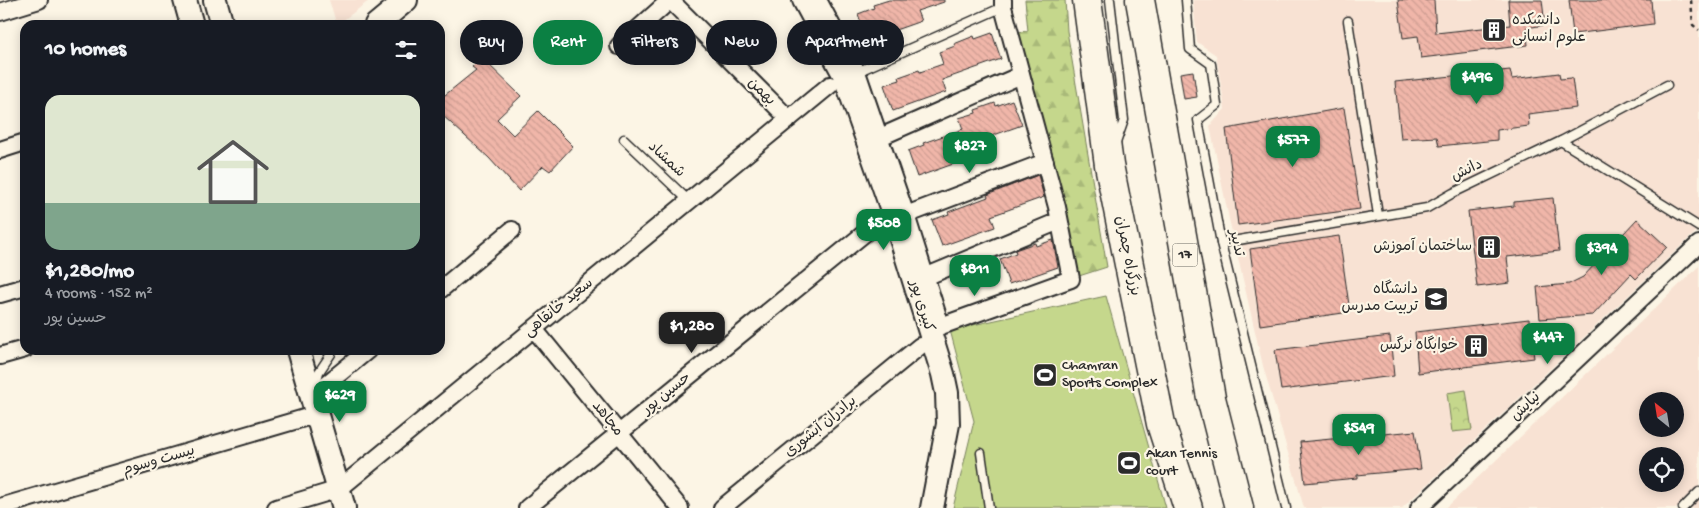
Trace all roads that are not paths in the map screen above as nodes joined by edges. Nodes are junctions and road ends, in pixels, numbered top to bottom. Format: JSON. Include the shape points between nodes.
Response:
{"nodes":[{"id":1,"x":39,"y":0,"type":"edge"},
{"id":2,"x":184,"y":0,"type":"edge"},
{"id":3,"x":215,"y":0,"type":"edge"},
{"id":4,"x":406,"y":0,"type":"edge"},
{"id":5,"x":670,"y":0,"type":"edge"},
{"id":6,"x":816,"y":0,"type":"edge"},
{"id":7,"x":1087,"y":0,"type":"edge"},
{"id":8,"x":1110,"y":0,"type":"edge"},
{"id":9,"x":1140,"y":0,"type":"edge"},
{"id":10,"x":1186,"y":0,"type":"edge"},
{"id":11,"x":1003,"y":3,"type":"edge"},
{"id":12,"x":0,"y":12,"type":"edge"},
{"id":13,"x":190,"y":20,"type":"edge"},
{"id":14,"x":221,"y":20,"type":"edge"},
{"id":15,"x":382,"y":20,"type":"edge"},
{"id":16,"x":648,"y":20,"type":"edge"},
{"id":17,"x":1348,"y":21,"type":"dead end"},
{"id":18,"x":856,"y":72,"type":"junction"},
{"id":19,"x":1021,"y":75,"type":"junction"},
{"id":20,"x":830,"y":85,"type":"dead end"},
{"id":21,"x":1666,"y":85,"type":"dead end"},
{"id":22,"x":789,"y":120,"type":"junction"},
{"id":23,"x":878,"y":138,"type":"junction"},
{"id":24,"x":624,"y":139,"type":"dead end"},
{"id":25,"x":1561,"y":140,"type":"junction"},
{"id":26,"x":20,"y":144,"type":"edge"},
{"id":27,"x":0,"y":150,"type":"edge"},
{"id":28,"x":1045,"y":162,"type":"junction"},
{"id":29,"x":1108,"y":165,"type":"junction"},
{"id":30,"x":689,"y":201,"type":"junction"},
{"id":31,"x":906,"y":215,"type":"junction"},
{"id":32,"x":1378,"y":215,"type":"junction"},
{"id":33,"x":1059,"y":221,"type":"junction"},
{"id":34,"x":876,"y":224,"type":"dead end"},
{"id":35,"x":1699,"y":226,"type":"edge"},
{"id":36,"x":512,"y":230,"type":"dead end"},
{"id":37,"x":1221,"y":243,"type":"junction"},
{"id":38,"x":1699,"y":244,"type":"edge"},
{"id":39,"x":925,"y":277,"type":"junction"},
{"id":40,"x":445,"y":286,"type":"edge"},
{"id":41,"x":20,"y":288,"type":"edge"},
{"id":42,"x":0,"y":294,"type":"edge"},
{"id":43,"x":534,"y":329,"type":"junction"},
{"id":44,"x":920,"y":346,"type":"dead end"},
{"id":45,"x":20,"y":350,"type":"edge"},
{"id":46,"x":300,"y":355,"type":"edge"},
{"id":47,"x":330,"y":355,"type":"edge"},
{"id":48,"x":363,"y":355,"type":"edge"},
{"id":49,"x":0,"y":356,"type":"edge"},
{"id":50,"x":315,"y":405,"type":"junction"},
{"id":51,"x":619,"y":433,"type":"junction"},
{"id":52,"x":981,"y":453,"type":"dead end"},
{"id":53,"x":1699,"y":492,"type":"edge"},
{"id":54,"x":342,"y":499,"type":"edge"},
{"id":55,"x":0,"y":507,"type":"edge"},
{"id":56,"x":276,"y":508,"type":"edge"},
{"id":57,"x":527,"y":508,"type":"edge"},
{"id":58,"x":680,"y":508,"type":"edge"},
{"id":59,"x":722,"y":508,"type":"edge"},
{"id":60,"x":932,"y":508,"type":"edge"},
{"id":61,"x":989,"y":508,"type":"edge"},
{"id":62,"x":1188,"y":508,"type":"edge"},
{"id":63,"x":1239,"y":508,"type":"edge"},
{"id":64,"x":1286,"y":508,"type":"edge"},
{"id":65,"x":1419,"y":508,"type":"edge"},
{"id":66,"x":1683,"y":508,"type":"edge"}],
"edges":[{"from":1,"to":12,"type":"street"},
{"from":2,"to":13,"type":"street"},
{"from":3,"to":14,"type":"street"},
{"from":4,"to":15,"type":"street"},
{"from":5,"to":16,"type":"street"},
{"from":5,"to":22,"type":"street","name":"بهمن"},
{"from":6,"to":18,"type":"street"},
{"from":6,"to":60,"type":"street","name":"کبیری پور","via":[[892,210],[943,374],[948,424]]},
{"from":7,"to":29,"type":"highway","name":"بزرگراه چمران"},
{"from":8,"to":29,"type":"lane","via":[[1124,120]]},
{"from":9,"to":63,"type":"highway","number":"17","via":[[1211,398]]},
{"from":10,"to":37,"type":"lane","name":"تدبیر","via":[[1190,49],[1212,64],[1217,105],[1198,120]]},
{"from":11,"to":18,"type":"lane"},
{"from":11,"to":19,"type":"street"},
{"from":17,"to":32,"type":"lane"},
{"from":18,"to":23,"type":"street"},
{"from":19,"to":23,"type":"street"},
{"from":19,"to":28,"type":"street"},
{"from":20,"to":22,"type":"street","name":"سعید خانقاهی"},
{"from":21,"to":25,"type":"lane","name":"دانش"},
{"from":22,"to":30,"type":"street","name":"سعید خانقاهی"},
{"from":23,"to":31,"type":"street"},
{"from":24,"to":30,"type":"lane","name":"شمشاد"},
{"from":25,"to":32,"type":"lane","name":"دانش","via":[[1427,208]]},
{"from":25,"to":35,"type":"lane"},
{"from":26,"to":27,"type":"street"},
{"from":28,"to":31,"type":"street"},
{"from":28,"to":33,"type":"street"},
{"from":29,"to":62,"type":"highway","name":"بزرگراه چمران","via":[[1161,424]]},
{"from":30,"to":43,"type":"street","name":"سعید خانقاهی"},
{"from":31,"to":39,"type":"street"},
{"from":32,"to":37,"type":"lane","name":"دانش"},
{"from":33,"to":39,"type":"street"},
{"from":33,"to":39,"type":"street","via":[[1071,279],[941,326]]},
{"from":34,"to":51,"type":"street","name":"حسین پور"},
{"from":36,"to":40,"type":"street"},
{"from":37,"to":64,"type":"lane","name":"تدبیر"},
{"from":38,"to":65,"type":"street","name":"نیایش"},
{"from":41,"to":42,"type":"street"},
{"from":43,"to":51,"type":"street","name":"مجاهد"},
{"from":43,"to":54,"type":"street","name":"سعید خانقاهی"},
{"from":44,"to":59,"type":"street","name":"برادران آبشوری"},
{"from":45,"to":49,"type":"street"},
{"from":46,"to":50,"type":"street"},
{"from":47,"to":50,"type":"lane","via":[[319,372]]},
{"from":48,"to":50,"type":"street","name":"بیست وسوم"},
{"from":50,"to":54,"type":"street"},
{"from":50,"to":55,"type":"street","name":"بیست وسوم"},
{"from":51,"to":57,"type":"street","name":"حسین پور"},
{"from":51,"to":58,"type":"street","name":"مجاهد"},
{"from":52,"to":61,"type":"lane"},
{"from":53,"to":66,"type":"lane"},
{"from":54,"to":56,"type":"street","name":"سعید خانقاهی"}]}
